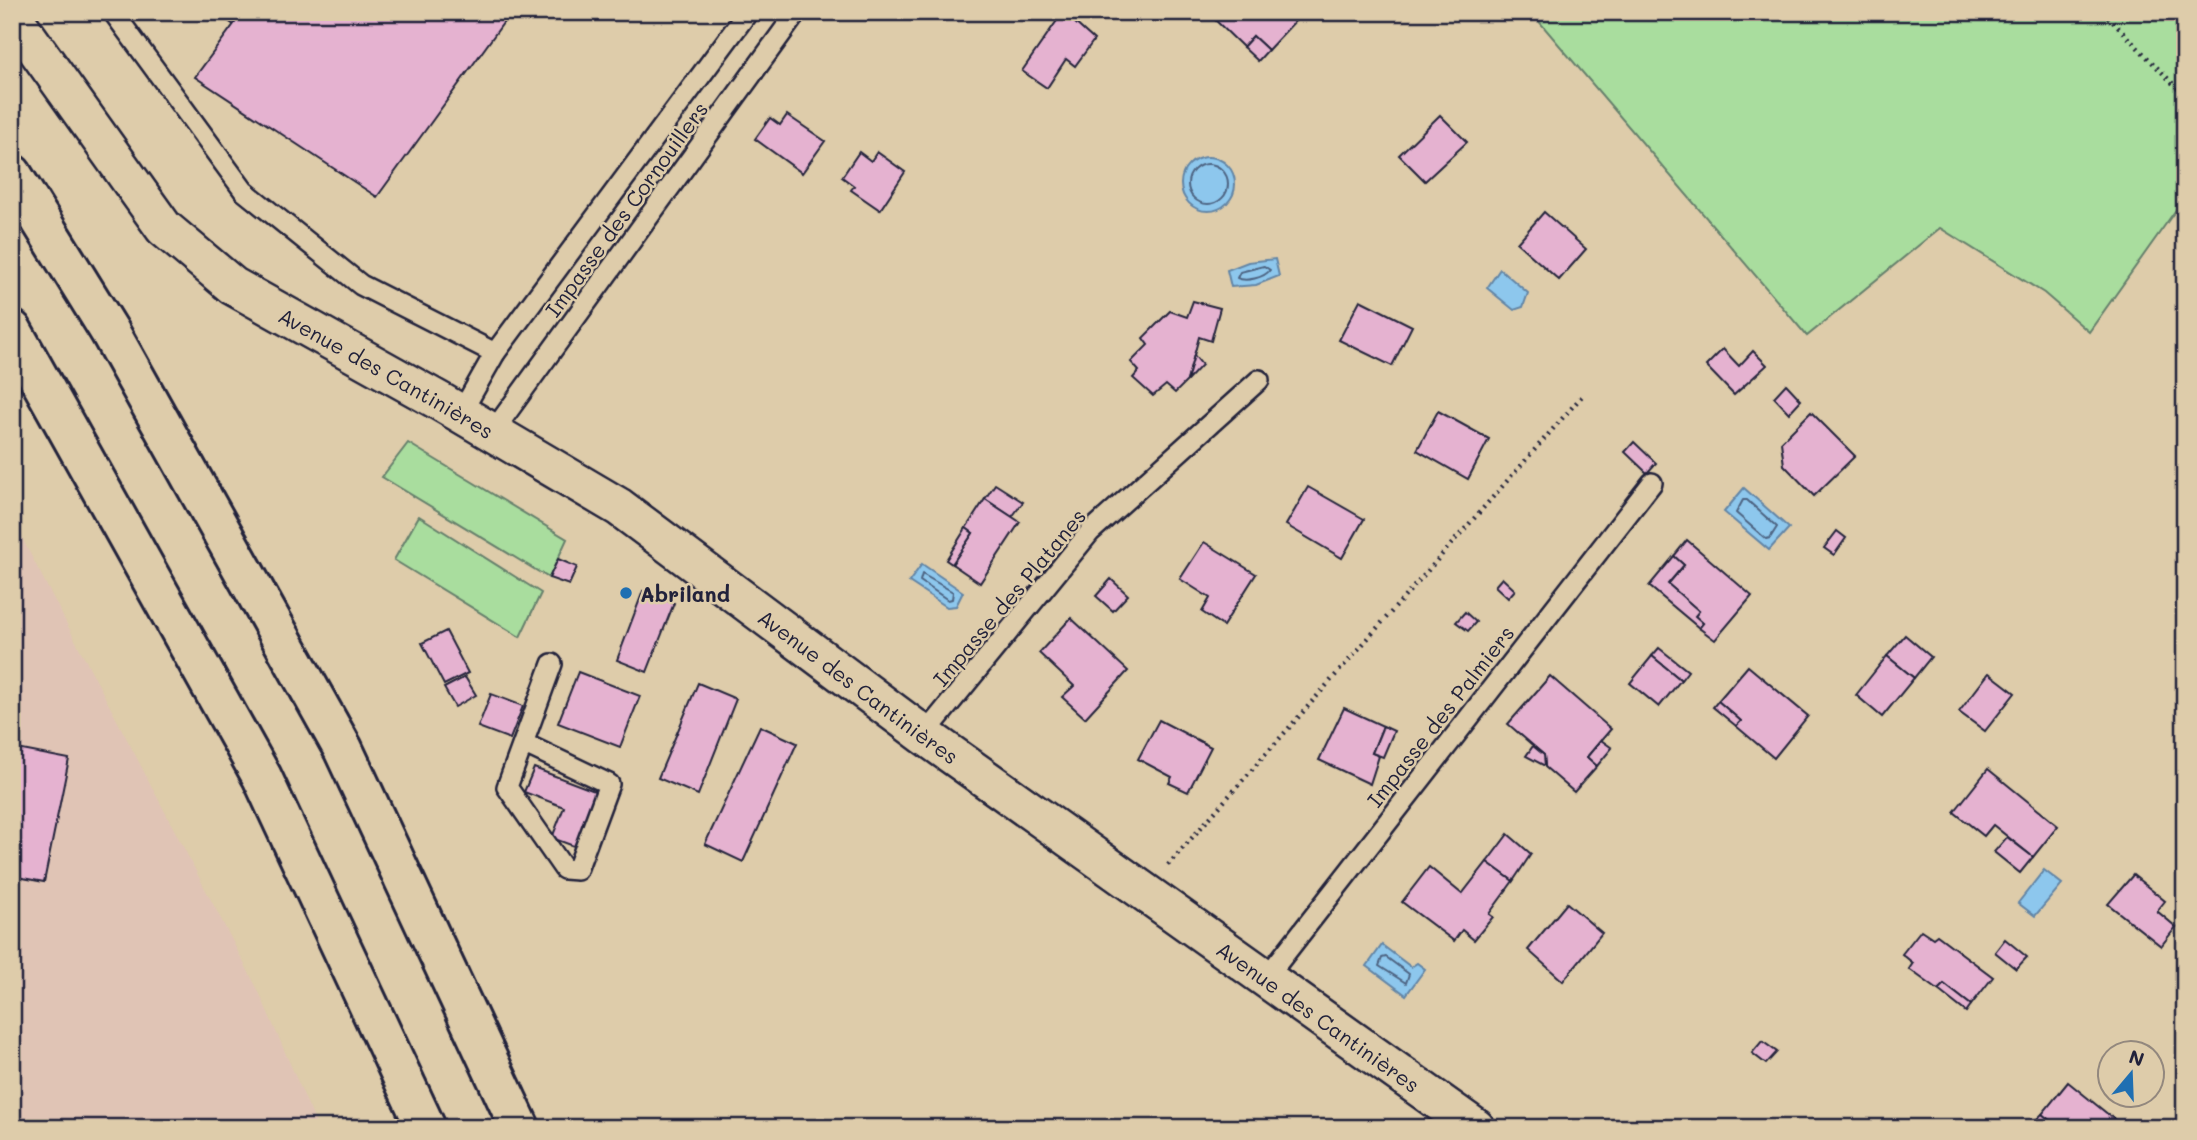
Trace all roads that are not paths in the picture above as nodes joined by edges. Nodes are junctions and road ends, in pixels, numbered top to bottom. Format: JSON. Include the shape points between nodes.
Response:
{"nodes":[{"id":1,"x":113,"y":12,"type":"edge"},
{"id":2,"x":748,"y":12,"type":"edge"},
{"id":3,"x":797,"y":12,"type":"edge"},
{"id":4,"x":12,"y":15,"type":"edge"},
{"id":5,"x":12,"y":174,"type":"edge"},
{"id":6,"x":12,"y":330,"type":"edge"},
{"id":7,"x":495,"y":353,"type":"junction"},
{"id":8,"x":1259,"y":380,"type":"dead end"},
{"id":9,"x":461,"y":413,"type":"junction"},
{"id":10,"x":492,"y":432,"type":"junction"},
{"id":11,"x":1652,"y":483,"type":"dead end"},
{"id":12,"x":552,"y":664,"type":"dead end"},
{"id":13,"x":924,"y":735,"type":"junction"},
{"id":14,"x":523,"y":743,"type":"junction"},
{"id":15,"x":1266,"y":978,"type":"junction"},
{"id":16,"x":426,"y":1128,"type":"edge"},
{"id":17,"x":520,"y":1128,"type":"edge"},
{"id":18,"x":1476,"y":1128,"type":"edge"}],
"edges":[{"from":1,"to":7,"type":"lane","via":[[244,191],[361,285]]},
{"from":2,"to":7,"type":"lane"},
{"from":3,"to":10,"type":"lane","name":"Impasse des Cornouillers"},
{"from":4,"to":9,"type":"street","name":"Avenue des Cantinières","via":[[164,229],[233,286]]},
{"from":5,"to":17,"type":"highway","via":[[110,332],[343,748]]},
{"from":6,"to":16,"type":"highway","via":[[262,777]]},
{"from":7,"to":9,"type":"lane"},
{"from":8,"to":13,"type":"lane","name":"Impasse des Platanes","via":[[1090,532]]},
{"from":9,"to":10,"type":"street","name":"Avenue des Cantinières"},
{"from":10,"to":13,"type":"street","name":"Avenue des Cantinières","via":[[619,507]]},
{"from":11,"to":15,"type":"lane","name":"Impasse des Palmiers"},
{"from":12,"to":14,"type":"lane"},
{"from":13,"to":15,"type":"street","name":"Avenue des Cantinières"},
{"from":14,"to":14,"type":"lane","via":[[507,787],[564,869],[577,870],[608,784]]},
{"from":15,"to":18,"type":"street","name":"Avenue des Cantinières"}]}
